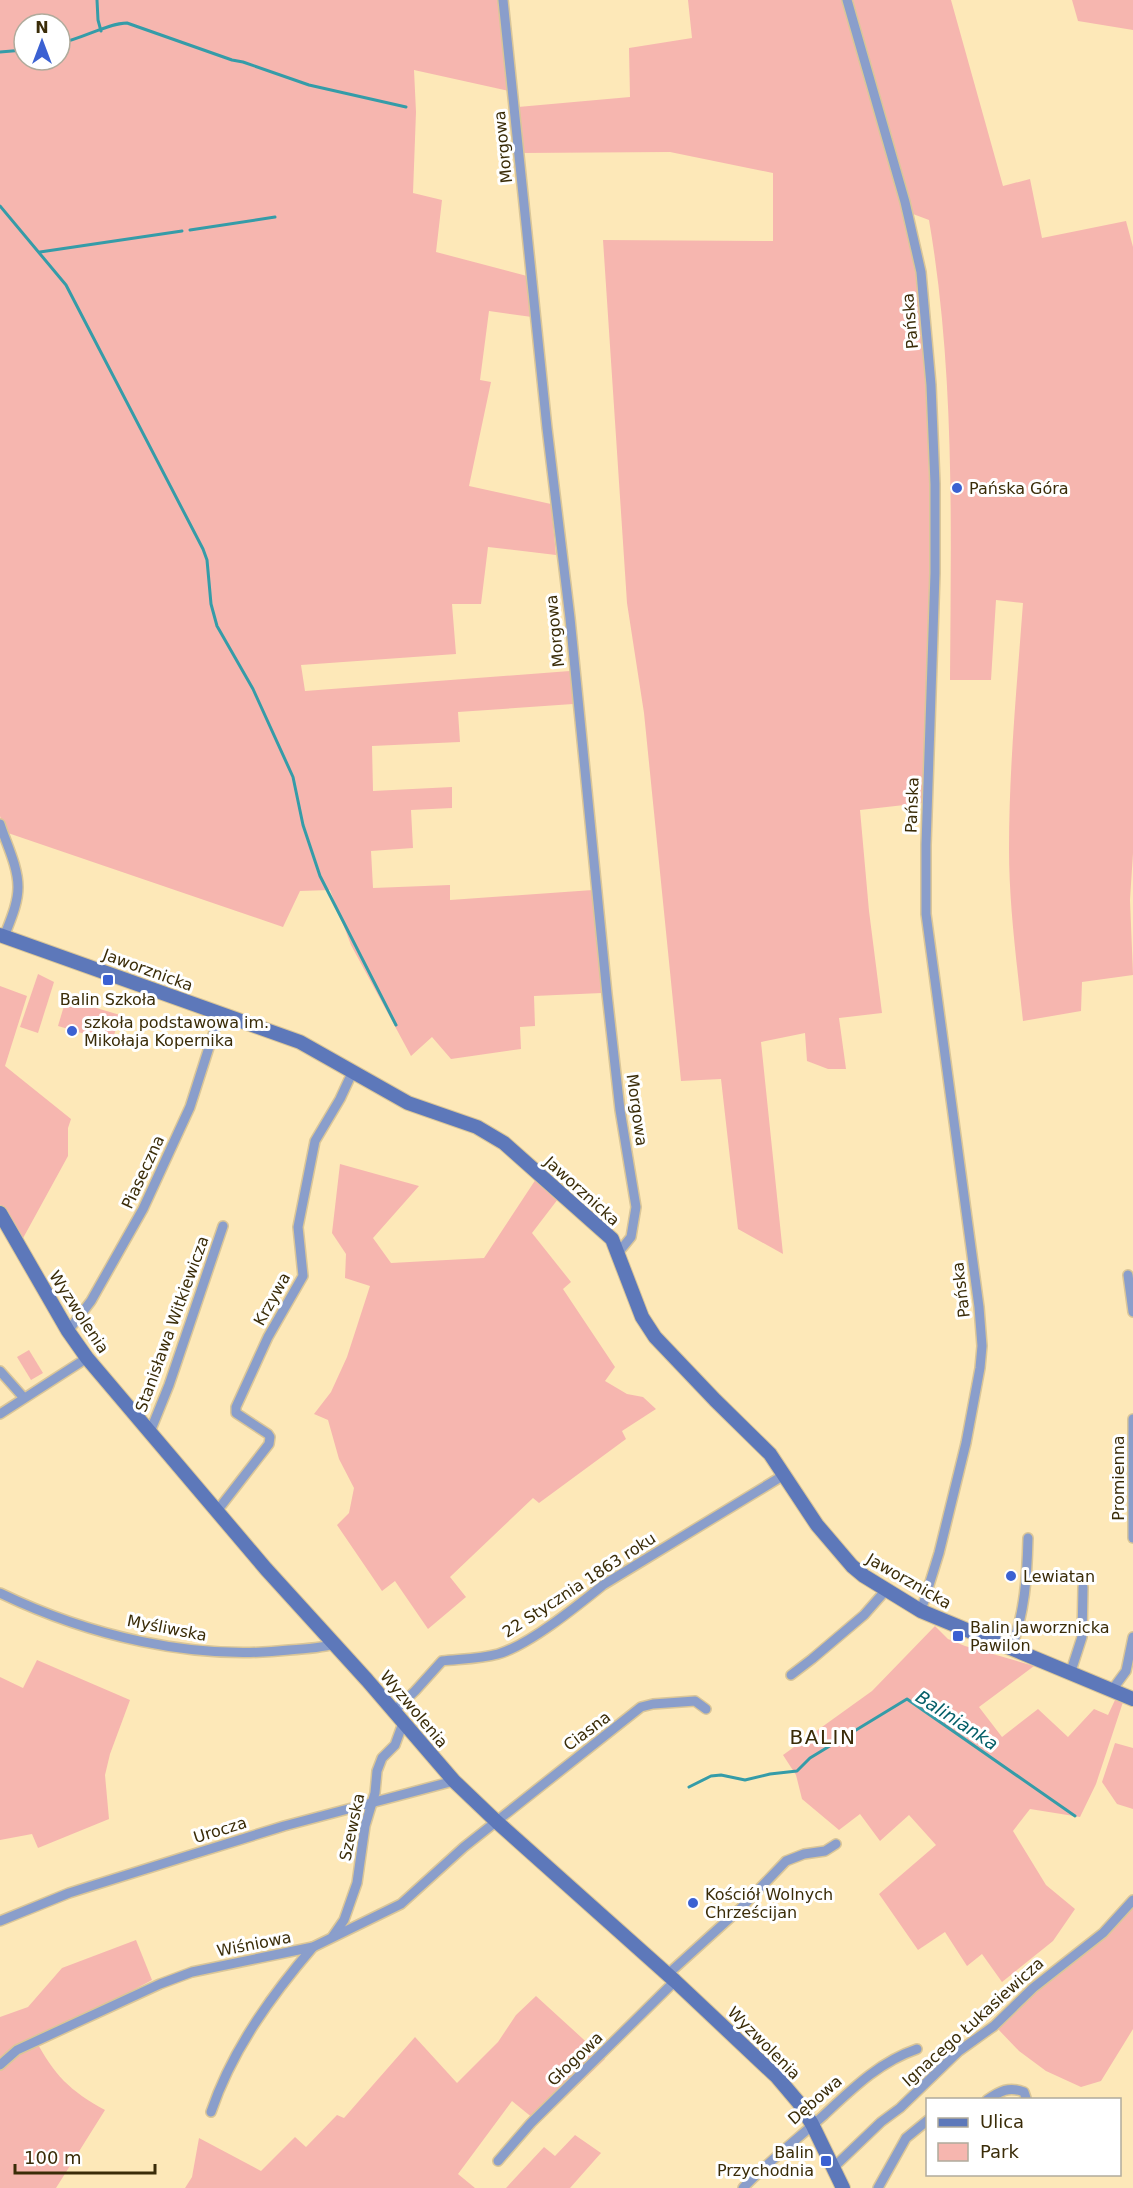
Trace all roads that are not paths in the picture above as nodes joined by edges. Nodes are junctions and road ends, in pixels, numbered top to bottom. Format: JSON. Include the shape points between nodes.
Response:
{"nodes":[{"id":1,"x":503,"y":0,"type":"edge"},
{"id":2,"x":847,"y":0,"type":"edge"},
{"id":3,"x":0,"y":824,"type":"edge"},
{"id":4,"x":2,"y":936,"type":"edge"},
{"id":5,"x":220,"y":1014,"type":"junction"},
{"id":6,"x":353,"y":1071,"type":"junction"},
{"id":7,"x":0,"y":1213,"type":"edge"},
{"id":8,"x":223,"y":1226,"type":"dead end"},
{"id":9,"x":618,"y":1253,"type":"junction"},
{"id":10,"x":1128,"y":1275,"type":"dead end"},
{"id":11,"x":1133,"y":1312,"type":"edge"},
{"id":12,"x":68,"y":1331,"type":"junction"},
{"id":13,"x":87,"y":1358,"type":"junction"},
{"id":14,"x":0,"y":1371,"type":"edge"},
{"id":15,"x":24,"y":1398,"type":"junction"},
{"id":16,"x":0,"y":1414,"type":"edge"},
{"id":17,"x":1133,"y":1419,"type":"edge"},
{"id":18,"x":150,"y":1432,"type":"junction"},
{"id":19,"x":784,"y":1475,"type":"junction"},
{"id":20,"x":217,"y":1511,"type":"junction"},
{"id":21,"x":1028,"y":1538,"type":"dead end"},
{"id":22,"x":1133,"y":1538,"type":"edge"},
{"id":23,"x":1083,"y":1587,"type":"dead end"},
{"id":24,"x":886,"y":1590,"type":"junction"},
{"id":25,"x":0,"y":1593,"type":"edge"},
{"id":26,"x":921,"y":1611,"type":"junction"},
{"id":27,"x":1133,"y":1637,"type":"edge"},
{"id":28,"x":335,"y":1644,"type":"junction"},
{"id":29,"x":1011,"y":1650,"type":"junction"},
{"id":30,"x":1070,"y":1674,"type":"junction"},
{"id":31,"x":791,"y":1675,"type":"dead end"},
{"id":32,"x":1112,"y":1690,"type":"junction"},
{"id":33,"x":1133,"y":1699,"type":"edge"},
{"id":34,"x":706,"y":1708,"type":"dead end"},
{"id":35,"x":394,"y":1711,"type":"junction"},
{"id":36,"x":403,"y":1723,"type":"junction"},
{"id":37,"x":454,"y":1781,"type":"junction"},
{"id":38,"x":371,"y":1804,"type":"junction"},
{"id":39,"x":497,"y":1822,"type":"junction"},
{"id":40,"x":836,"y":1844,"type":"dead end"},
{"id":41,"x":1133,"y":1900,"type":"edge"},
{"id":42,"x":0,"y":1921,"type":"edge"},
{"id":43,"x":331,"y":1938,"type":"junction"},
{"id":44,"x":313,"y":1947,"type":"junction"},
{"id":45,"x":672,"y":1978,"type":"junction"},
{"id":46,"x":917,"y":2049,"type":"dead end"},
{"id":47,"x":0,"y":2065,"type":"edge"},
{"id":48,"x":990,"y":2098,"type":"edge"},
{"id":49,"x":1026,"y":2098,"type":"dead end"},
{"id":50,"x":211,"y":2112,"type":"dead end"},
{"id":51,"x":926,"y":2121,"type":"edge"},
{"id":52,"x":812,"y":2124,"type":"junction"},
{"id":53,"x":498,"y":2161,"type":"dead end"},
{"id":54,"x":834,"y":2167,"type":"junction"},
{"id":55,"x":743,"y":2188,"type":"edge"},
{"id":56,"x":843,"y":2188,"type":"edge"},
{"id":57,"x":878,"y":2188,"type":"edge"}],
"edges":[{"from":1,"to":9,"type":"street","name":"Morgowa","via":[[606,994],[636,1207],[631,1237]]},
{"from":2,"to":26,"type":"street","name":"Pańska","via":[[921,272],[935,483],[926,914],[982,1346],[966,1443]]},
{"from":3,"to":4,"type":"street","via":[[19,889]]},
{"from":4,"to":5,"type":"street","name":"Jaworznicka"},
{"from":5,"to":6,"type":"street","name":"Jaworznicka","via":[[300,1042]]},
{"from":5,"to":12,"type":"street","name":"Piaseczna","via":[[190,1107],[143,1209],[97,1291]]},
{"from":6,"to":9,"type":"street","name":"Jaworznicka","via":[[408,1103],[477,1127],[504,1143],[602,1229]]},
{"from":6,"to":20,"type":"street","name":"Krzywa","via":[[315,1141],[298,1227],[303,1276],[268,1337],[236,1407],[236,1413],[268,1434],[269,1444]]},
{"from":7,"to":12,"type":"street","name":"Wyzwolenia"},
{"from":8,"to":18,"type":"street","name":"Stanisława Witkiewicza"},
{"from":9,"to":19,"type":"street","name":"Jaworznicka","via":[[642,1317],[654,1337],[770,1454]]},
{"from":10,"to":11,"type":"street"},
{"from":12,"to":13,"type":"street","name":"Wyzwolenia"},
{"from":13,"to":15,"type":"street"},
{"from":13,"to":18,"type":"street","name":"Wyzwolenia"},
{"from":14,"to":15,"type":"street"},
{"from":15,"to":16,"type":"street"},
{"from":17,"to":22,"type":"street","name":"Promienna"},
{"from":18,"to":20,"type":"street","name":"Wyzwolenia"},
{"from":19,"to":24,"type":"street","name":"Jaworznicka","via":[[833,1546],[858,1571]]},
{"from":19,"to":35,"type":"street","name":"22 Stycznia 1863 roku","via":[[603,1585],[520,1644],[496,1655],[442,1661]]},
{"from":20,"to":28,"type":"street","name":"Wyzwolenia"},
{"from":21,"to":29,"type":"street","via":[[1026,1588]]},
{"from":23,"to":30,"type":"street","via":[[1082,1637]]},
{"from":24,"to":26,"type":"street","name":"Jaworznicka"},
{"from":24,"to":31,"type":"street","via":[[864,1615]]},
{"from":25,"to":28,"type":"street","name":"Myśliwska","via":[[55,1618],[188,1650],[264,1653]]},
{"from":26,"to":29,"type":"street","name":"Jaworznicka"},
{"from":27,"to":32,"type":"street","via":[[1126,1671]]},
{"from":28,"to":35,"type":"street","name":"Wyzwolenia"},
{"from":29,"to":30,"type":"street","name":"Jaworznicka"},
{"from":30,"to":32,"type":"street","name":"Jaworznicka"},
{"from":32,"to":33,"type":"street","name":"Jaworznicka"},
{"from":34,"to":39,"type":"street","name":"Ciasna","via":[[695,1701],[641,1707]]},
{"from":35,"to":36,"type":"street","name":"Wyzwolenia"},
{"from":36,"to":37,"type":"street","name":"Wyzwolenia"},
{"from":36,"to":38,"type":"street","name":"Szewska","via":[[394,1745],[382,1758]]},
{"from":37,"to":38,"type":"street","name":"Urocza"},
{"from":37,"to":39,"type":"street","name":"Wyzwolenia"},
{"from":38,"to":42,"type":"street","name":"Urocza","via":[[284,1826],[69,1893]]},
{"from":38,"to":43,"type":"street","name":"Szewska","via":[[357,1883],[344,1920]]},
{"from":39,"to":43,"type":"street","name":"Wiśniowa","via":[[401,1904]]},
{"from":39,"to":45,"type":"street","name":"Wyzwolenia"},
{"from":40,"to":45,"type":"street","name":"Głogowa","via":[[825,1851],[786,1861]]},
{"from":41,"to":54,"type":"street","name":"Ignacego Łukasiewicza","via":[[1103,1933],[959,2051]]},
{"from":43,"to":44,"type":"street","name":"Wiśniowa"},
{"from":44,"to":47,"type":"street","name":"Wiśniowa","via":[[192,1972],[160,1984],[17,2050]]},
{"from":44,"to":50,"type":"street","via":[[244,2041],[220,2085]]},
{"from":45,"to":52,"type":"street","name":"Wyzwolenia","via":[[771,2071]]},
{"from":45,"to":53,"type":"street","name":"Głogowa"},
{"from":46,"to":52,"type":"street","name":"Dębowa","via":[[871,2073]]},
{"from":48,"to":49,"type":"street","via":[[1009,2089],[1024,2092]]},
{"from":51,"to":57,"type":"street","via":[[906,2138]]},
{"from":52,"to":54,"type":"street","name":"Wyzwolenia"},
{"from":52,"to":55,"type":"street","name":"Dębowa"},
{"from":54,"to":56,"type":"street","name":"Wyzwolenia"}]}
